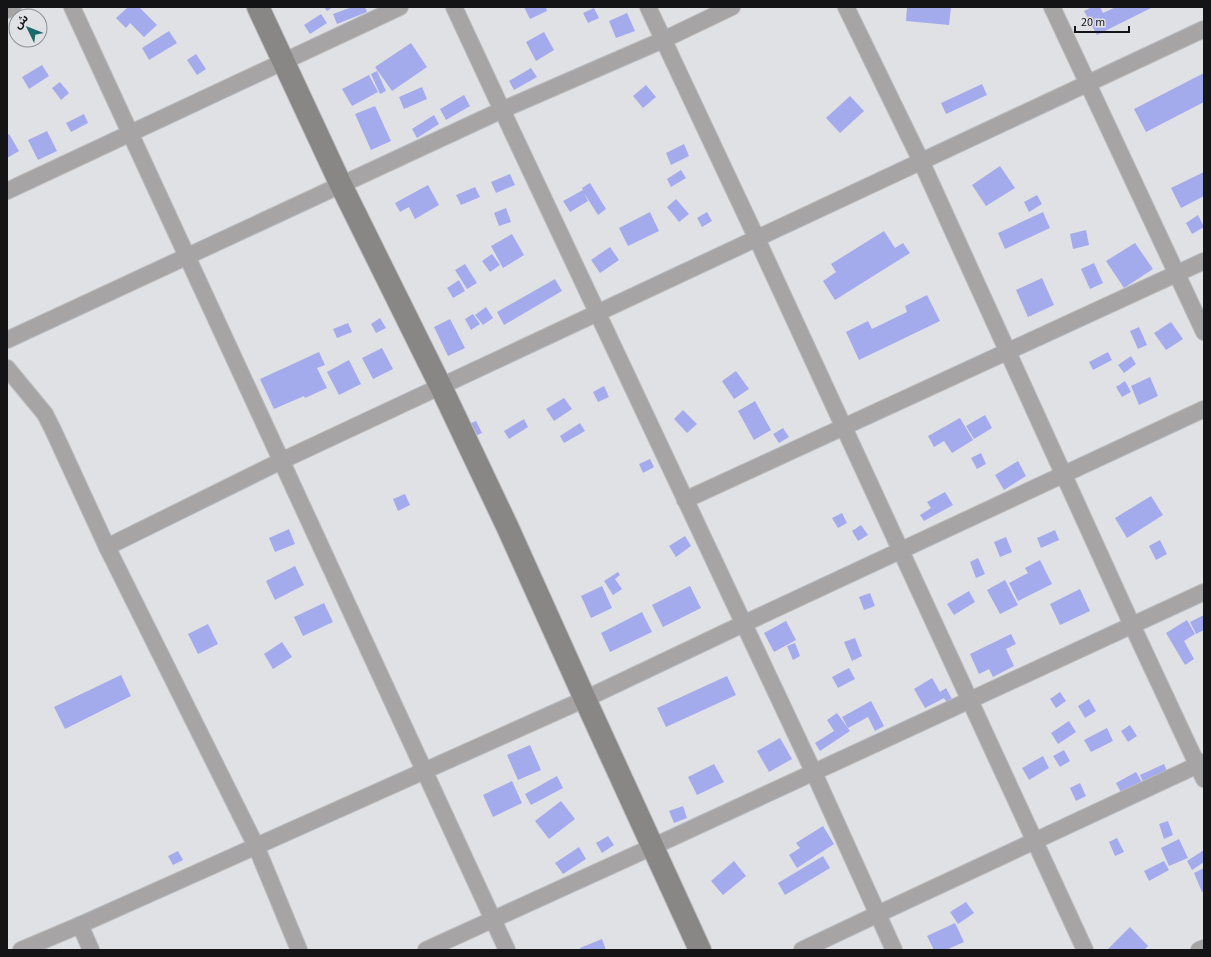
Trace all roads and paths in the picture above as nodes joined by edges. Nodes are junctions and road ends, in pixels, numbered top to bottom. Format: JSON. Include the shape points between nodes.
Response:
{"nodes":[{"id":1,"x":13,"y":7,"type":"edge"},
{"id":2,"x":72,"y":7,"type":"edge"},
{"id":3,"x":258,"y":7,"type":"edge"},
{"id":4,"x":400,"y":7,"type":"edge"},
{"id":5,"x":454,"y":7,"type":"edge"},
{"id":6,"x":648,"y":7,"type":"edge"},
{"id":7,"x":732,"y":7,"type":"edge"},
{"id":8,"x":846,"y":7,"type":"edge"},
{"id":9,"x":1052,"y":7,"type":"edge"},
{"id":10,"x":7,"y":10,"type":"edge"},
{"id":11,"x":1204,"y":29,"type":"edge"},
{"id":12,"x":663,"y":40,"type":"junction"},
{"id":13,"x":284,"y":62,"type":"junction"},
{"id":14,"x":1088,"y":83,"type":"junction"},
{"id":15,"x":502,"y":110,"type":"junction"},
{"id":16,"x":130,"y":134,"type":"junction"},
{"id":17,"x":921,"y":161,"type":"junction"},
{"id":18,"x":340,"y":185,"type":"junction"},
{"id":19,"x":7,"y":191,"type":"edge"},
{"id":20,"x":757,"y":239,"type":"junction"},
{"id":21,"x":187,"y":256,"type":"junction"},
{"id":22,"x":1204,"y":261,"type":"edge"},
{"id":23,"x":1176,"y":274,"type":"junction"},
{"id":24,"x":597,"y":314,"type":"junction"},
{"id":25,"x":1204,"y":332,"type":"edge"},
{"id":26,"x":7,"y":340,"type":"edge"},
{"id":27,"x":1008,"y":351,"type":"junction"},
{"id":28,"x":7,"y":368,"type":"edge"},
{"id":29,"x":440,"y":387,"type":"junction"},
{"id":30,"x":1204,"y":409,"type":"edge"},
{"id":31,"x":843,"y":427,"type":"junction"},
{"id":32,"x":281,"y":462,"type":"junction"},
{"id":33,"x":1064,"y":474,"type":"junction"},
{"id":34,"x":685,"y":500,"type":"junction"},
{"id":35,"x":107,"y":547,"type":"junction"},
{"id":36,"x":900,"y":551,"type":"junction"},
{"id":37,"x":1204,"y":592,"type":"edge"},
{"id":38,"x":743,"y":624,"type":"junction"},
{"id":39,"x":1132,"y":625,"type":"junction"},
{"id":40,"x":584,"y":699,"type":"junction"},
{"id":41,"x":969,"y":701,"type":"junction"},
{"id":42,"x":1202,"y":768,"type":"edge"},
{"id":43,"x":424,"y":771,"type":"junction"},
{"id":44,"x":814,"y":773,"type":"junction"},
{"id":45,"x":1035,"y":840,"type":"junction"},
{"id":46,"x":256,"y":846,"type":"junction"},
{"id":47,"x":652,"y":847,"type":"junction"},
{"id":48,"x":878,"y":914,"type":"junction"},
{"id":49,"x":492,"y":919,"type":"junction"},
{"id":50,"x":80,"y":925,"type":"junction"},
{"id":51,"x":1204,"y":948,"type":"edge"},
{"id":52,"x":21,"y":950,"type":"edge"},
{"id":53,"x":91,"y":950,"type":"edge"},
{"id":54,"x":299,"y":950,"type":"edge"},
{"id":55,"x":426,"y":950,"type":"edge"},
{"id":56,"x":507,"y":950,"type":"edge"},
{"id":57,"x":700,"y":950,"type":"edge"},
{"id":58,"x":802,"y":950,"type":"edge"},
{"id":59,"x":894,"y":950,"type":"edge"},
{"id":60,"x":1085,"y":950,"type":"edge"},
{"id":61,"x":1199,"y":950,"type":"edge"}],
"edges":[{"from":1,"to":10,"type":"street"},
{"from":2,"to":16,"type":"street"},
{"from":3,"to":13,"type":"main road"},
{"from":4,"to":13,"type":"street"},
{"from":5,"to":15,"type":"street"},
{"from":6,"to":12,"type":"street"},
{"from":7,"to":12,"type":"street"},
{"from":8,"to":17,"type":"street"},
{"from":9,"to":14,"type":"street"},
{"from":11,"to":14,"type":"street"},
{"from":12,"to":15,"type":"street"},
{"from":12,"to":20,"type":"street"},
{"from":13,"to":16,"type":"street"},
{"from":13,"to":18,"type":"main road"},
{"from":14,"to":17,"type":"street"},
{"from":14,"to":23,"type":"street"},
{"from":15,"to":18,"type":"street"},
{"from":15,"to":24,"type":"street"},
{"from":16,"to":19,"type":"street"},
{"from":16,"to":21,"type":"street"},
{"from":17,"to":20,"type":"street"},
{"from":17,"to":27,"type":"street"},
{"from":18,"to":21,"type":"street"},
{"from":18,"to":29,"type":"main road"},
{"from":20,"to":24,"type":"street"},
{"from":20,"to":31,"type":"street"},
{"from":21,"to":26,"type":"street"},
{"from":21,"to":32,"type":"street"},
{"from":22,"to":23,"type":"street"},
{"from":23,"to":25,"type":"street"},
{"from":23,"to":27,"type":"street"},
{"from":24,"to":29,"type":"street"},
{"from":24,"to":34,"type":"street"},
{"from":27,"to":31,"type":"street"},
{"from":27,"to":33,"type":"street"},
{"from":28,"to":35,"type":"street","via":[[45,414]]},
{"from":29,"to":32,"type":"street"},
{"from":29,"to":40,"type":"main road","via":[[507,526]]},
{"from":30,"to":33,"type":"street"},
{"from":31,"to":34,"type":"street"},
{"from":31,"to":36,"type":"street"},
{"from":32,"to":35,"type":"street"},
{"from":32,"to":43,"type":"street"},
{"from":33,"to":36,"type":"street"},
{"from":33,"to":39,"type":"street"},
{"from":34,"to":38,"type":"street"},
{"from":35,"to":46,"type":"street"},
{"from":36,"to":38,"type":"street"},
{"from":36,"to":41,"type":"street"},
{"from":37,"to":39,"type":"street"},
{"from":38,"to":40,"type":"street"},
{"from":38,"to":44,"type":"street"},
{"from":39,"to":41,"type":"street"},
{"from":39,"to":42,"type":"street"},
{"from":40,"to":43,"type":"street"},
{"from":40,"to":47,"type":"main road"},
{"from":41,"to":44,"type":"street"},
{"from":41,"to":45,"type":"street"},
{"from":42,"to":45,"type":"street"},
{"from":43,"to":46,"type":"street"},
{"from":43,"to":49,"type":"street"},
{"from":44,"to":47,"type":"street"},
{"from":44,"to":48,"type":"street"},
{"from":45,"to":48,"type":"street"},
{"from":45,"to":60,"type":"street"},
{"from":46,"to":50,"type":"street"},
{"from":46,"to":54,"type":"street"},
{"from":47,"to":49,"type":"street"},
{"from":47,"to":57,"type":"main road"},
{"from":48,"to":58,"type":"street"},
{"from":48,"to":59,"type":"street"},
{"from":49,"to":55,"type":"street"},
{"from":49,"to":56,"type":"street"},
{"from":50,"to":52,"type":"street"},
{"from":50,"to":53,"type":"street"},
{"from":51,"to":61,"type":"street"}]}
